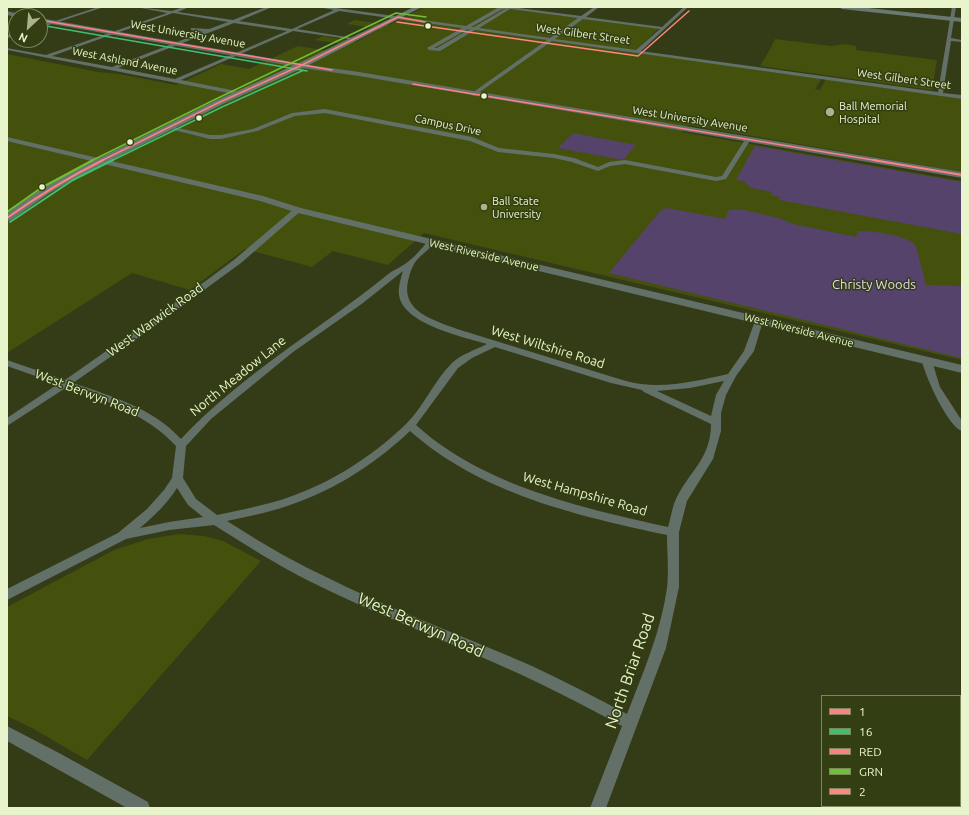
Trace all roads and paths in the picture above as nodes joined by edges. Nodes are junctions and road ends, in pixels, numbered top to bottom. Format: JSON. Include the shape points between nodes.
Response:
{"nodes":[{"id":1,"x":102,"y":7,"type":"edge"},
{"id":2,"x":138,"y":7,"type":"edge"},
{"id":3,"x":187,"y":7,"type":"edge"},
{"id":4,"x":270,"y":7,"type":"edge"},
{"id":5,"x":320,"y":7,"type":"edge"},
{"id":6,"x":345,"y":7,"type":"edge"},
{"id":7,"x":418,"y":7,"type":"edge"},
{"id":8,"x":505,"y":7,"type":"edge"},
{"id":9,"x":597,"y":7,"type":"edge"},
{"id":10,"x":677,"y":7,"type":"edge"},
{"id":11,"x":686,"y":7,"type":"edge"},
{"id":12,"x":842,"y":7,"type":"edge"},
{"id":13,"x":954,"y":7,"type":"edge"},
{"id":14,"x":864,"y":8,"type":"edge"},
{"id":15,"x":339,"y":10,"type":"junction"},
{"id":16,"x":172,"y":12,"type":"junction"},
{"id":17,"x":398,"y":17,"type":"junction"},
{"id":18,"x":582,"y":17,"type":"junction"},
{"id":19,"x":952,"y":19,"type":"junction"},
{"id":20,"x":962,"y":20,"type":"edge"},
{"id":21,"x":48,"y":21,"type":"edge"},
{"id":22,"x":54,"y":22,"type":"junction"},
{"id":23,"x":233,"y":22,"type":"junction"},
{"id":24,"x":48,"y":24,"type":"edge"},
{"id":25,"x":466,"y":28,"type":"junction"},
{"id":26,"x":663,"y":28,"type":"junction"},
{"id":27,"x":475,"y":29,"type":"junction"},
{"id":28,"x":292,"y":30,"type":"junction"},
{"id":29,"x":114,"y":32,"type":"junction"},
{"id":30,"x":353,"y":39,"type":"junction"},
{"id":31,"x":551,"y":39,"type":"junction"},
{"id":32,"x":949,"y":39,"type":"junction"},
{"id":33,"x":962,"y":41,"type":"edge"},
{"id":34,"x":177,"y":44,"type":"junction"},
{"id":35,"x":7,"y":49,"type":"edge"},
{"id":36,"x":638,"y":51,"type":"junction"},
{"id":37,"x":237,"y":54,"type":"junction"},
{"id":38,"x":46,"y":57,"type":"junction"},
{"id":39,"x":302,"y":65,"type":"junction"},
{"id":40,"x":112,"y":69,"type":"junction"},
{"id":41,"x":175,"y":81,"type":"junction"},
{"id":42,"x":262,"y":84,"type":"junction"},
{"id":43,"x":239,"y":94,"type":"junction"},
{"id":44,"x":474,"y":94,"type":"junction"},
{"id":45,"x":940,"y":94,"type":"junction"},
{"id":46,"x":962,"y":97,"type":"edge"},
{"id":47,"x":173,"y":129,"type":"junction"},
{"id":48,"x":7,"y":139,"type":"edge"},
{"id":49,"x":748,"y":139,"type":"junction"},
{"id":50,"x":7,"y":143,"type":"edge"},
{"id":51,"x":101,"y":165,"type":"junction"},
{"id":52,"x":962,"y":175,"type":"edge"},
{"id":53,"x":298,"y":210,"type":"junction"},
{"id":54,"x":7,"y":218,"type":"edge"},
{"id":55,"x":7,"y":225,"type":"edge"},
{"id":56,"x":432,"y":242,"type":"junction"},
{"id":57,"x":408,"y":265,"type":"junction"},
{"id":58,"x":759,"y":321,"type":"junction"},
{"id":59,"x":494,"y":344,"type":"junction"},
{"id":60,"x":926,"y":361,"type":"junction"},
{"id":61,"x":7,"y":363,"type":"edge"},
{"id":62,"x":962,"y":369,"type":"edge"},
{"id":63,"x":730,"y":376,"type":"junction"},
{"id":64,"x":66,"y":384,"type":"junction"},
{"id":65,"x":641,"y":387,"type":"junction"},
{"id":66,"x":716,"y":422,"type":"junction"},
{"id":67,"x":7,"y":423,"type":"edge"},
{"id":68,"x":410,"y":426,"type":"junction"},
{"id":69,"x":962,"y":428,"type":"edge"},
{"id":70,"x":181,"y":445,"type":"junction"},
{"id":71,"x":177,"y":478,"type":"junction"},
{"id":72,"x":216,"y":520,"type":"junction"},
{"id":73,"x":673,"y":532,"type":"junction"},
{"id":74,"x":122,"y":536,"type":"junction"},
{"id":75,"x":7,"y":595,"type":"edge"},
{"id":76,"x":630,"y":723,"type":"junction"},
{"id":77,"x":7,"y":733,"type":"edge"},
{"id":78,"x":142,"y":808,"type":"edge"},
{"id":79,"x":598,"y":808,"type":"edge"}],
"edges":[{"from":1,"to":22,"type":"street"},
{"from":2,"to":16,"type":"street"},
{"from":3,"to":16,"type":"street"},
{"from":4,"to":23,"type":"street"},
{"from":5,"to":15,"type":"street","name":"West Gilbert Street"},
{"from":6,"to":15,"type":"street"},
{"from":7,"to":17,"type":"main road"},
{"from":8,"to":18,"type":"street"},
{"from":8,"to":25,"type":"street"},
{"from":8,"to":27,"type":"street","via":[[508,9]]},
{"from":9,"to":18,"type":"street"},
{"from":10,"to":11,"type":"street"},
{"from":11,"to":26,"type":"street"},
{"from":12,"to":14,"type":"main road"},
{"from":13,"to":19,"type":"street"},
{"from":14,"to":19,"type":"main road"},
{"from":15,"to":17,"type":"street","name":"West Gilbert Street"},
{"from":15,"to":28,"type":"street"},
{"from":16,"to":23,"type":"street"},
{"from":16,"to":29,"type":"street"},
{"from":17,"to":25,"type":"street","name":"West Gilbert Street"},
{"from":17,"to":30,"type":"main road"},
{"from":18,"to":26,"type":"street"},
{"from":18,"to":31,"type":"street"},
{"from":19,"to":20,"type":"main road"},
{"from":19,"to":32,"type":"street"},
{"from":21,"to":22,"type":"street","name":"West University Avenue"},
{"from":22,"to":24,"type":"street"},
{"from":22,"to":29,"type":"street","name":"West University Avenue"},
{"from":23,"to":28,"type":"street"},
{"from":23,"to":34,"type":"street"},
{"from":25,"to":27,"type":"street","name":"West Gilbert Street"},
{"from":25,"to":27,"type":"street","via":[[429,49],[438,50]]},
{"from":26,"to":36,"type":"street"},
{"from":27,"to":31,"type":"street","name":"West Gilbert Street"},
{"from":28,"to":30,"type":"street"},
{"from":28,"to":37,"type":"street"},
{"from":29,"to":34,"type":"street","name":"West University Avenue"},
{"from":29,"to":38,"type":"street"},
{"from":30,"to":39,"type":"main road"},
{"from":31,"to":36,"type":"street","name":"West Gilbert Street"},
{"from":31,"to":44,"type":"street"},
{"from":32,"to":33,"type":"street"},
{"from":32,"to":45,"type":"street"},
{"from":34,"to":37,"type":"street","name":"West University Avenue"},
{"from":34,"to":40,"type":"street"},
{"from":35,"to":38,"type":"street","name":"West Ashland Avenue"},
{"from":36,"to":45,"type":"street","name":"West Gilbert Street"},
{"from":37,"to":39,"type":"street","name":"West University Avenue"},
{"from":37,"to":41,"type":"street"},
{"from":38,"to":40,"type":"street","name":"West Ashland Avenue"},
{"from":39,"to":42,"type":"main road"},
{"from":39,"to":44,"type":"street","name":"West University Avenue"},
{"from":40,"to":41,"type":"street","name":"West Ashland Avenue"},
{"from":41,"to":43,"type":"street","name":"West Ashland Avenue"},
{"from":42,"to":43,"type":"main road"},
{"from":42,"to":47,"type":"main road"},
{"from":43,"to":47,"type":"main road"},
{"from":44,"to":49,"type":"street","name":"West University Avenue"},
{"from":45,"to":46,"type":"street","name":"West Gilbert Street"},
{"from":47,"to":49,"type":"street","name":"Campus Drive","via":[[210,137],[231,136],[262,128],[294,114],[325,111],[472,139],[498,150],[574,160],[598,169],[609,164],[625,162],[716,179],[724,178]]},
{"from":47,"to":51,"type":"main road"},
{"from":48,"to":51,"type":"street","name":"West Riverside Avenue"},
{"from":49,"to":52,"type":"street","name":"West University Avenue"},
{"from":50,"to":51,"type":"street"},
{"from":51,"to":53,"type":"street","name":"West Riverside Avenue","via":[[264,199]]},
{"from":51,"to":54,"type":"main road","via":[[48,189]]},
{"from":51,"to":55,"type":"main road","via":[[59,188]]},
{"from":53,"to":56,"type":"street","name":"West Riverside Avenue"},
{"from":53,"to":64,"type":"street","name":"West Warwick Road","via":[[238,260]]},
{"from":56,"to":57,"type":"street","name":"North Meadow Lane"},
{"from":56,"to":58,"type":"street","name":"West Riverside Avenue"},
{"from":57,"to":59,"type":"street","name":"West Wiltshire Road","via":[[403,284],[403,297],[410,309],[434,323]]},
{"from":57,"to":70,"type":"street","name":"North Meadow Lane","via":[[257,376],[207,417]]},
{"from":58,"to":60,"type":"street","name":"West Riverside Avenue"},
{"from":58,"to":63,"type":"street","name":"North Briar Road","via":[[749,351]]},
{"from":59,"to":65,"type":"street","name":"West Wiltshire Road"},
{"from":59,"to":68,"type":"street","via":[[456,365]]},
{"from":60,"to":62,"type":"street","name":"West Riverside Avenue"},
{"from":60,"to":69,"type":"street","via":[[936,388]]},
{"from":61,"to":64,"type":"street","name":"West Berwyn Road"},
{"from":63,"to":65,"type":"street","name":"West Wiltshire Road","via":[[690,385]]},
{"from":63,"to":66,"type":"street","name":"North Briar Road","via":[[721,394]]},
{"from":64,"to":67,"type":"street","name":"West Warwick Road"},
{"from":64,"to":70,"type":"street","name":"West Berwyn Road","via":[[144,414],[168,431]]},
{"from":65,"to":66,"type":"street"},
{"from":66,"to":73,"type":"street","name":"North Briar Road","via":[[712,449],[681,500]]},
{"from":68,"to":72,"type":"street","via":[[372,458],[342,478],[275,505]]},
{"from":68,"to":73,"type":"street","name":"West Hampshire Road","via":[[460,463],[496,482],[607,517]]},
{"from":70,"to":71,"type":"street"},
{"from":71,"to":72,"type":"street","name":"West Berwyn Road","via":[[192,503]]},
{"from":71,"to":74,"type":"street","via":[[160,503]]},
{"from":72,"to":74,"type":"street"},
{"from":72,"to":76,"type":"street","name":"West Berwyn Road","via":[[262,550],[322,580],[573,692]]},
{"from":73,"to":76,"type":"street","name":"North Briar Road","via":[[673,586],[668,613],[659,648]]},
{"from":74,"to":75,"type":"street"},
{"from":76,"to":79,"type":"street","name":"North Briar Road"},
{"from":77,"to":78,"type":"street"}]}
